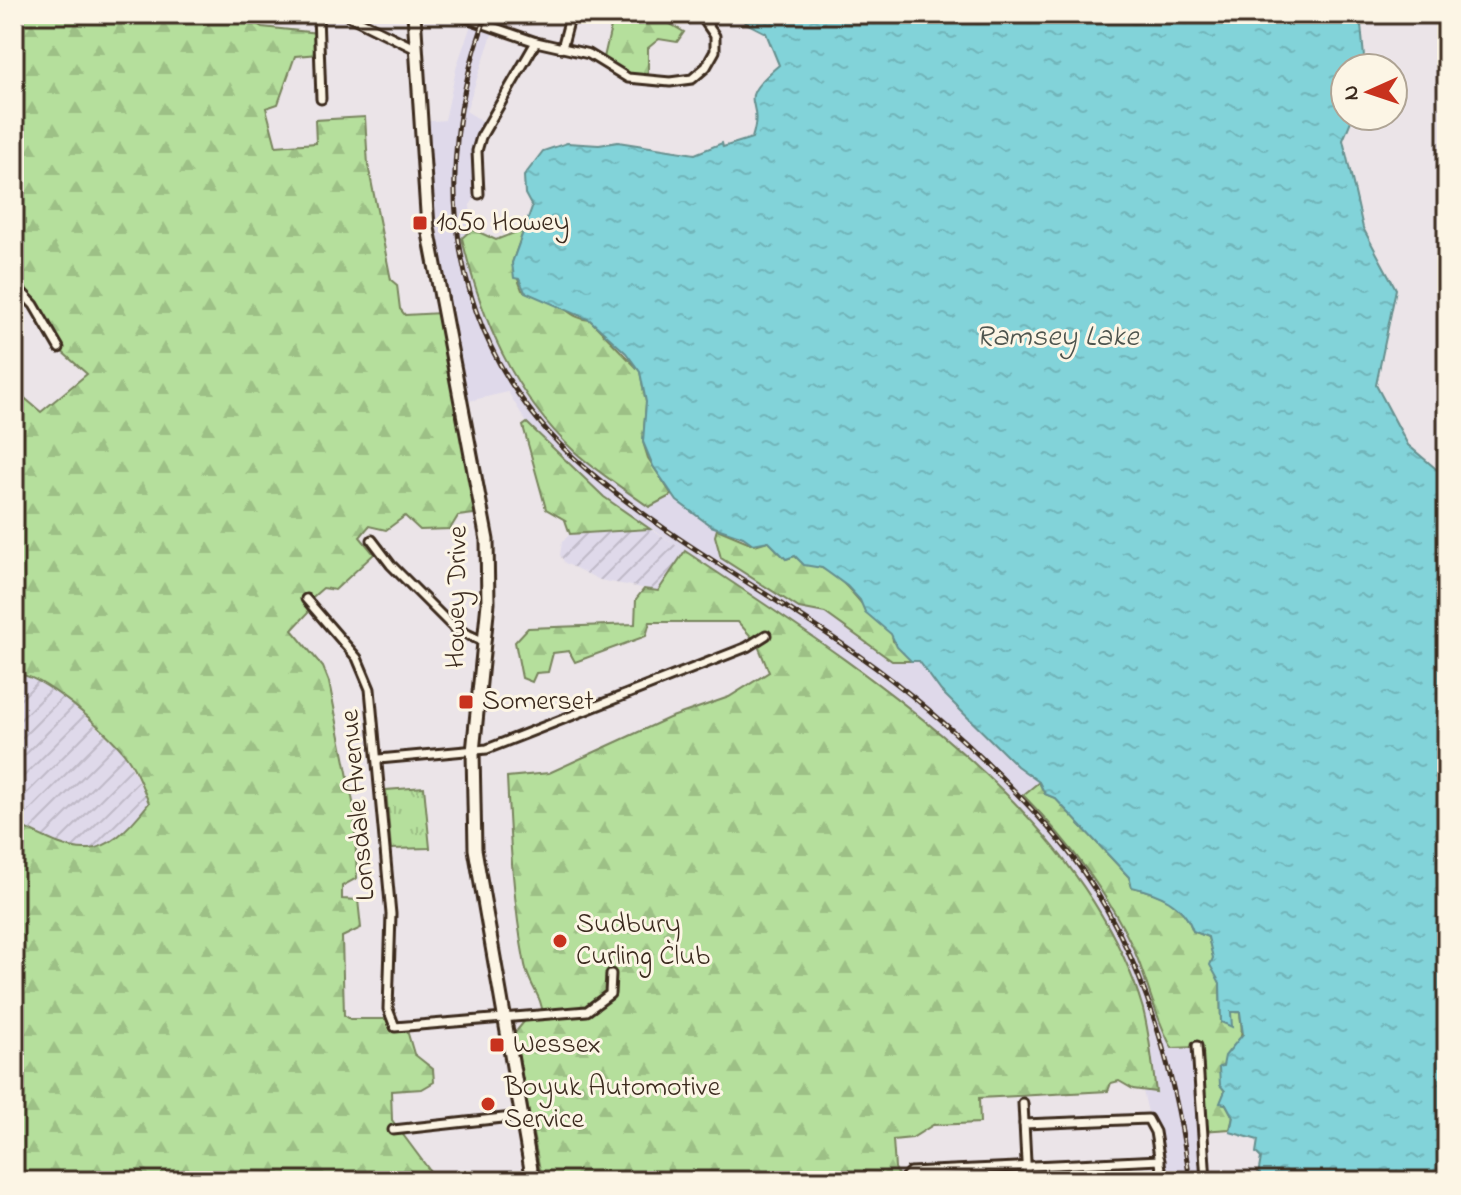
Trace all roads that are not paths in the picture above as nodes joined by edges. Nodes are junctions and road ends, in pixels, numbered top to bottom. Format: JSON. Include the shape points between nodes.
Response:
{"nodes":[{"id":1,"x":318,"y":14,"type":"edge"},
{"id":2,"x":345,"y":14,"type":"edge"},
{"id":3,"x":414,"y":14,"type":"edge"},
{"id":4,"x":455,"y":14,"type":"edge"},
{"id":5,"x":571,"y":14,"type":"edge"},
{"id":6,"x":700,"y":14,"type":"edge"},
{"id":7,"x":536,"y":42,"type":"junction"},
{"id":8,"x":562,"y":48,"type":"junction"},
{"id":9,"x":416,"y":49,"type":"junction"},
{"id":10,"x":321,"y":99,"type":"dead end"},
{"id":11,"x":479,"y":194,"type":"dead end"},
{"id":12,"x":14,"y":284,"type":"edge"},
{"id":13,"x":59,"y":348,"type":"dead end"},
{"id":14,"x":372,"y":540,"type":"dead end"},
{"id":15,"x":306,"y":599,"type":"dead end"},
{"id":16,"x":766,"y":635,"type":"dead end"},
{"id":17,"x":484,"y":642,"type":"junction"},
{"id":18,"x":473,"y":752,"type":"junction"},
{"id":19,"x":379,"y":759,"type":"junction"},
{"id":20,"x":611,"y":974,"type":"dead end"},
{"id":21,"x":504,"y":1019,"type":"junction"},
{"id":22,"x":1197,"y":1046,"type":"dead end"},
{"id":23,"x":1023,"y":1103,"type":"dead end"},
{"id":24,"x":521,"y":1116,"type":"junction"},
{"id":25,"x":1024,"y":1124,"type":"junction"},
{"id":26,"x":393,"y":1130,"type":"dead end"},
{"id":27,"x":1160,"y":1160,"type":"junction"},
{"id":28,"x":1027,"y":1167,"type":"junction"},
{"id":29,"x":903,"y":1178,"type":"edge"},
{"id":30,"x":533,"y":1181,"type":"edge"},
{"id":31,"x":1027,"y":1181,"type":"edge"},
{"id":32,"x":1163,"y":1181,"type":"edge"},
{"id":33,"x":1206,"y":1181,"type":"edge"}],
"edges":[{"from":1,"to":10,"type":"street"},
{"from":2,"to":9,"type":"street"},
{"from":3,"to":9,"type":"main road","name":"Howey Drive"},
{"from":4,"to":7,"type":"street"},
{"from":5,"to":8,"type":"street"},
{"from":6,"to":8,"type":"street","via":[[715,36],[715,51],[699,74],[683,82],[628,78],[589,54]]},
{"from":7,"to":8,"type":"street"},
{"from":7,"to":11,"type":"street","via":[[481,137]]},
{"from":9,"to":17,"type":"main road","name":"Howey Drive","via":[[431,248],[486,526]]},
{"from":12,"to":13,"type":"street","via":[[34,305]]},
{"from":14,"to":17,"type":"street","via":[[454,628]]},
{"from":15,"to":19,"type":"street","name":"Lonsdale Avenue","via":[[365,672]]},
{"from":16,"to":18,"type":"street","via":[[747,647]]},
{"from":17,"to":18,"type":"main road","name":"Howey Drive"},
{"from":18,"to":19,"type":"street"},
{"from":18,"to":21,"type":"main road","name":"Howey Drive","via":[[476,858]]},
{"from":19,"to":21,"type":"street","name":"Lonsdale Avenue","via":[[391,914],[388,1009],[395,1027]]},
{"from":20,"to":21,"type":"street","via":[[610,994],[597,1007]]},
{"from":21,"to":24,"type":"main road","name":"Howey Drive"},
{"from":22,"to":33,"type":"street"},
{"from":23,"to":25,"type":"street"},
{"from":24,"to":26,"type":"street"},
{"from":24,"to":30,"type":"main road","name":"Howey Drive"},
{"from":25,"to":27,"type":"street","via":[[1148,1119]]},
{"from":25,"to":28,"type":"street"},
{"from":27,"to":28,"type":"street"},
{"from":27,"to":32,"type":"street"},
{"from":28,"to":29,"type":"street"},
{"from":28,"to":31,"type":"street"}]}
